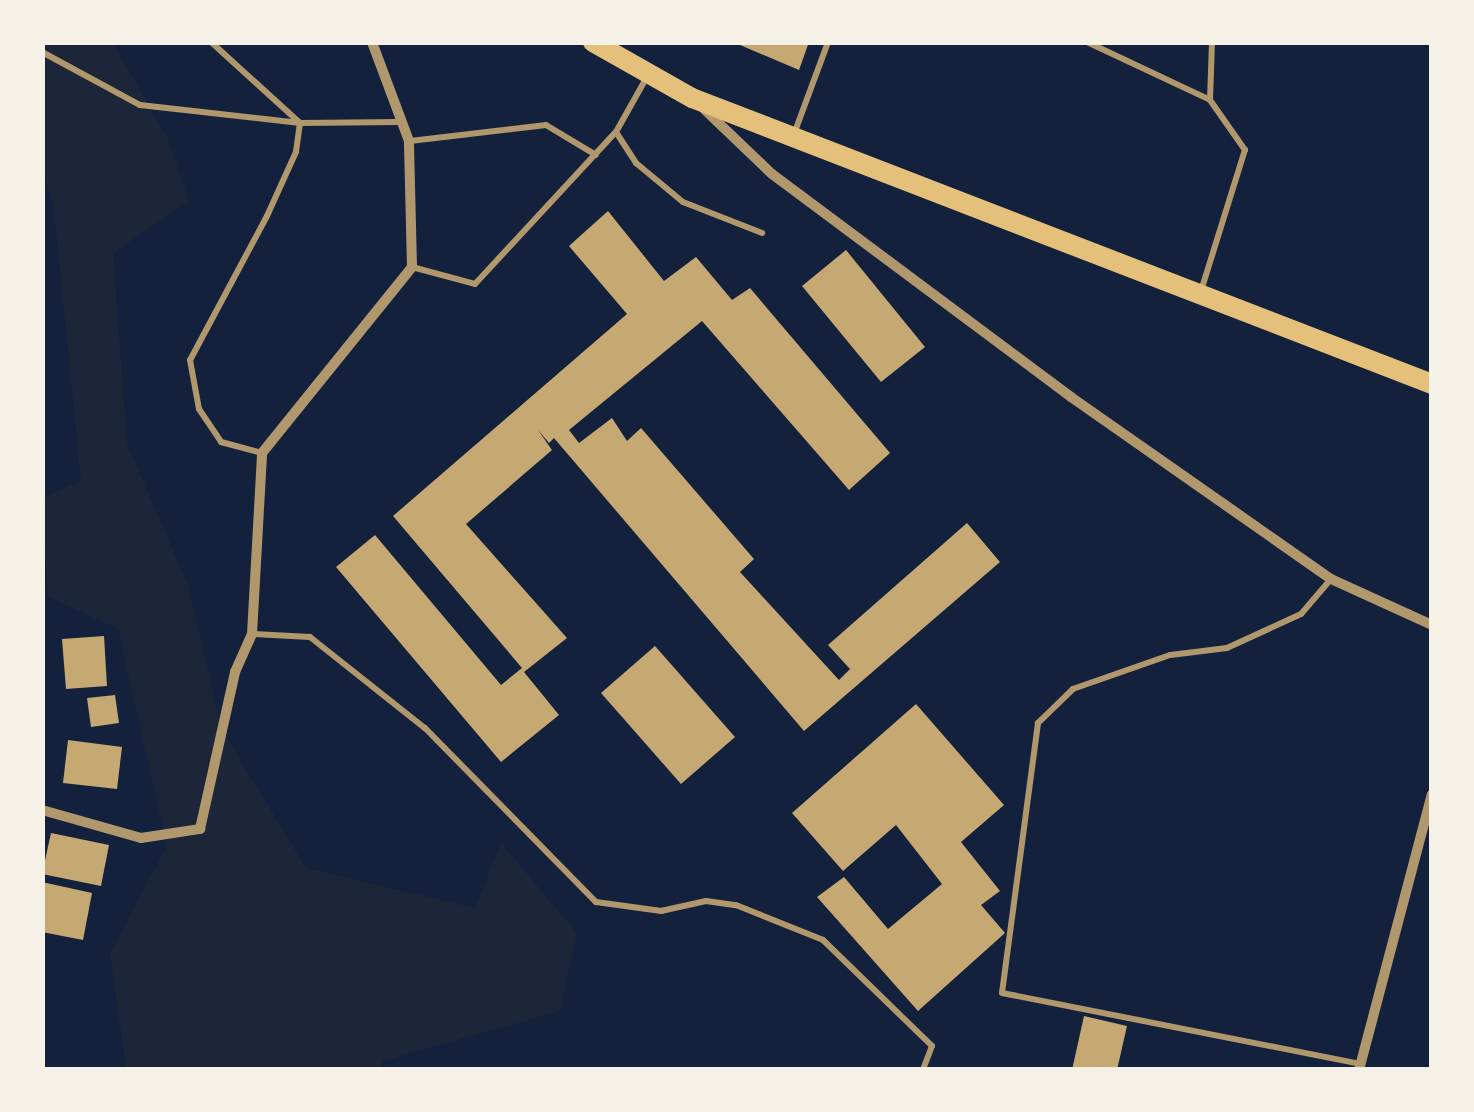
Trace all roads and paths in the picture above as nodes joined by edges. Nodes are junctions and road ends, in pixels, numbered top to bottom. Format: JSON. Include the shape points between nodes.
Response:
{"nodes":[{"id":1,"x":211,"y":42,"type":"edge"},
{"id":2,"x":372,"y":42,"type":"edge"},
{"id":3,"x":594,"y":42,"type":"edge"},
{"id":4,"x":828,"y":42,"type":"edge"},
{"id":5,"x":1088,"y":42,"type":"edge"},
{"id":6,"x":1212,"y":42,"type":"edge"},
{"id":7,"x":42,"y":52,"type":"edge"},
{"id":8,"x":648,"y":75,"type":"junction"},
{"id":9,"x":692,"y":98,"type":"junction"},
{"id":10,"x":1210,"y":100,"type":"junction"},
{"id":11,"x":400,"y":122,"type":"junction"},
{"id":12,"x":300,"y":124,"type":"junction"},
{"id":13,"x":616,"y":132,"type":"junction"},
{"id":14,"x":794,"y":134,"type":"junction"},
{"id":15,"x":409,"y":141,"type":"junction"},
{"id":16,"x":596,"y":155,"type":"junction"},
{"id":17,"x":762,"y":233,"type":"dead end"},
{"id":18,"x":412,"y":266,"type":"junction"},
{"id":19,"x":1200,"y":297,"type":"junction"},
{"id":20,"x":1432,"y":384,"type":"edge"},
{"id":21,"x":262,"y":453,"type":"junction"},
{"id":22,"x":1331,"y":579,"type":"junction"},
{"id":23,"x":1432,"y":625,"type":"edge"},
{"id":24,"x":252,"y":634,"type":"junction"},
{"id":25,"x":1432,"y":794,"type":"edge"},
{"id":26,"x":42,"y":810,"type":"edge"},
{"id":27,"x":1360,"y":1067,"type":"edge"},
{"id":28,"x":923,"y":1070,"type":"edge"}],
"edges":[{"from":1,"to":12,"type":"lane"},
{"from":2,"to":11,"type":"street"},
{"from":3,"to":8,"type":"main road"},
{"from":4,"to":14,"type":"lane"},
{"from":5,"to":10,"type":"lane"},
{"from":6,"to":10,"type":"lane"},
{"from":7,"to":12,"type":"lane","via":[[140,105]]},
{"from":8,"to":9,"type":"main road"},
{"from":8,"to":13,"type":"lane"},
{"from":9,"to":14,"type":"main road"},
{"from":9,"to":22,"type":"street","via":[[772,174],[1071,397]]},
{"from":10,"to":19,"type":"lane","via":[[1245,150]]},
{"from":11,"to":12,"type":"lane"},
{"from":11,"to":15,"type":"street"},
{"from":12,"to":21,"type":"lane","via":[[296,152],[268,216],[190,360],[200,409],[220,442]]},
{"from":13,"to":16,"type":"lane"},
{"from":13,"to":17,"type":"lane","via":[[636,163],[683,202]]},
{"from":14,"to":19,"type":"main road"},
{"from":15,"to":16,"type":"lane","via":[[546,125]]},
{"from":15,"to":18,"type":"street"},
{"from":16,"to":18,"type":"lane","via":[[476,284]]},
{"from":18,"to":21,"type":"street"},
{"from":19,"to":20,"type":"main road"},
{"from":21,"to":24,"type":"street"},
{"from":22,"to":23,"type":"street"},
{"from":22,"to":27,"type":"lane","via":[[1301,614],[1227,648],[1170,656],[1073,689],[1038,723],[1002,993]]},
{"from":24,"to":26,"type":"street","via":[[234,672],[200,829],[140,838]]},
{"from":24,"to":28,"type":"lane","via":[[310,636],[425,728],[596,902],[661,911],[706,901],[736,906],[823,940],[932,1046]]},
{"from":25,"to":27,"type":"street"}]}
